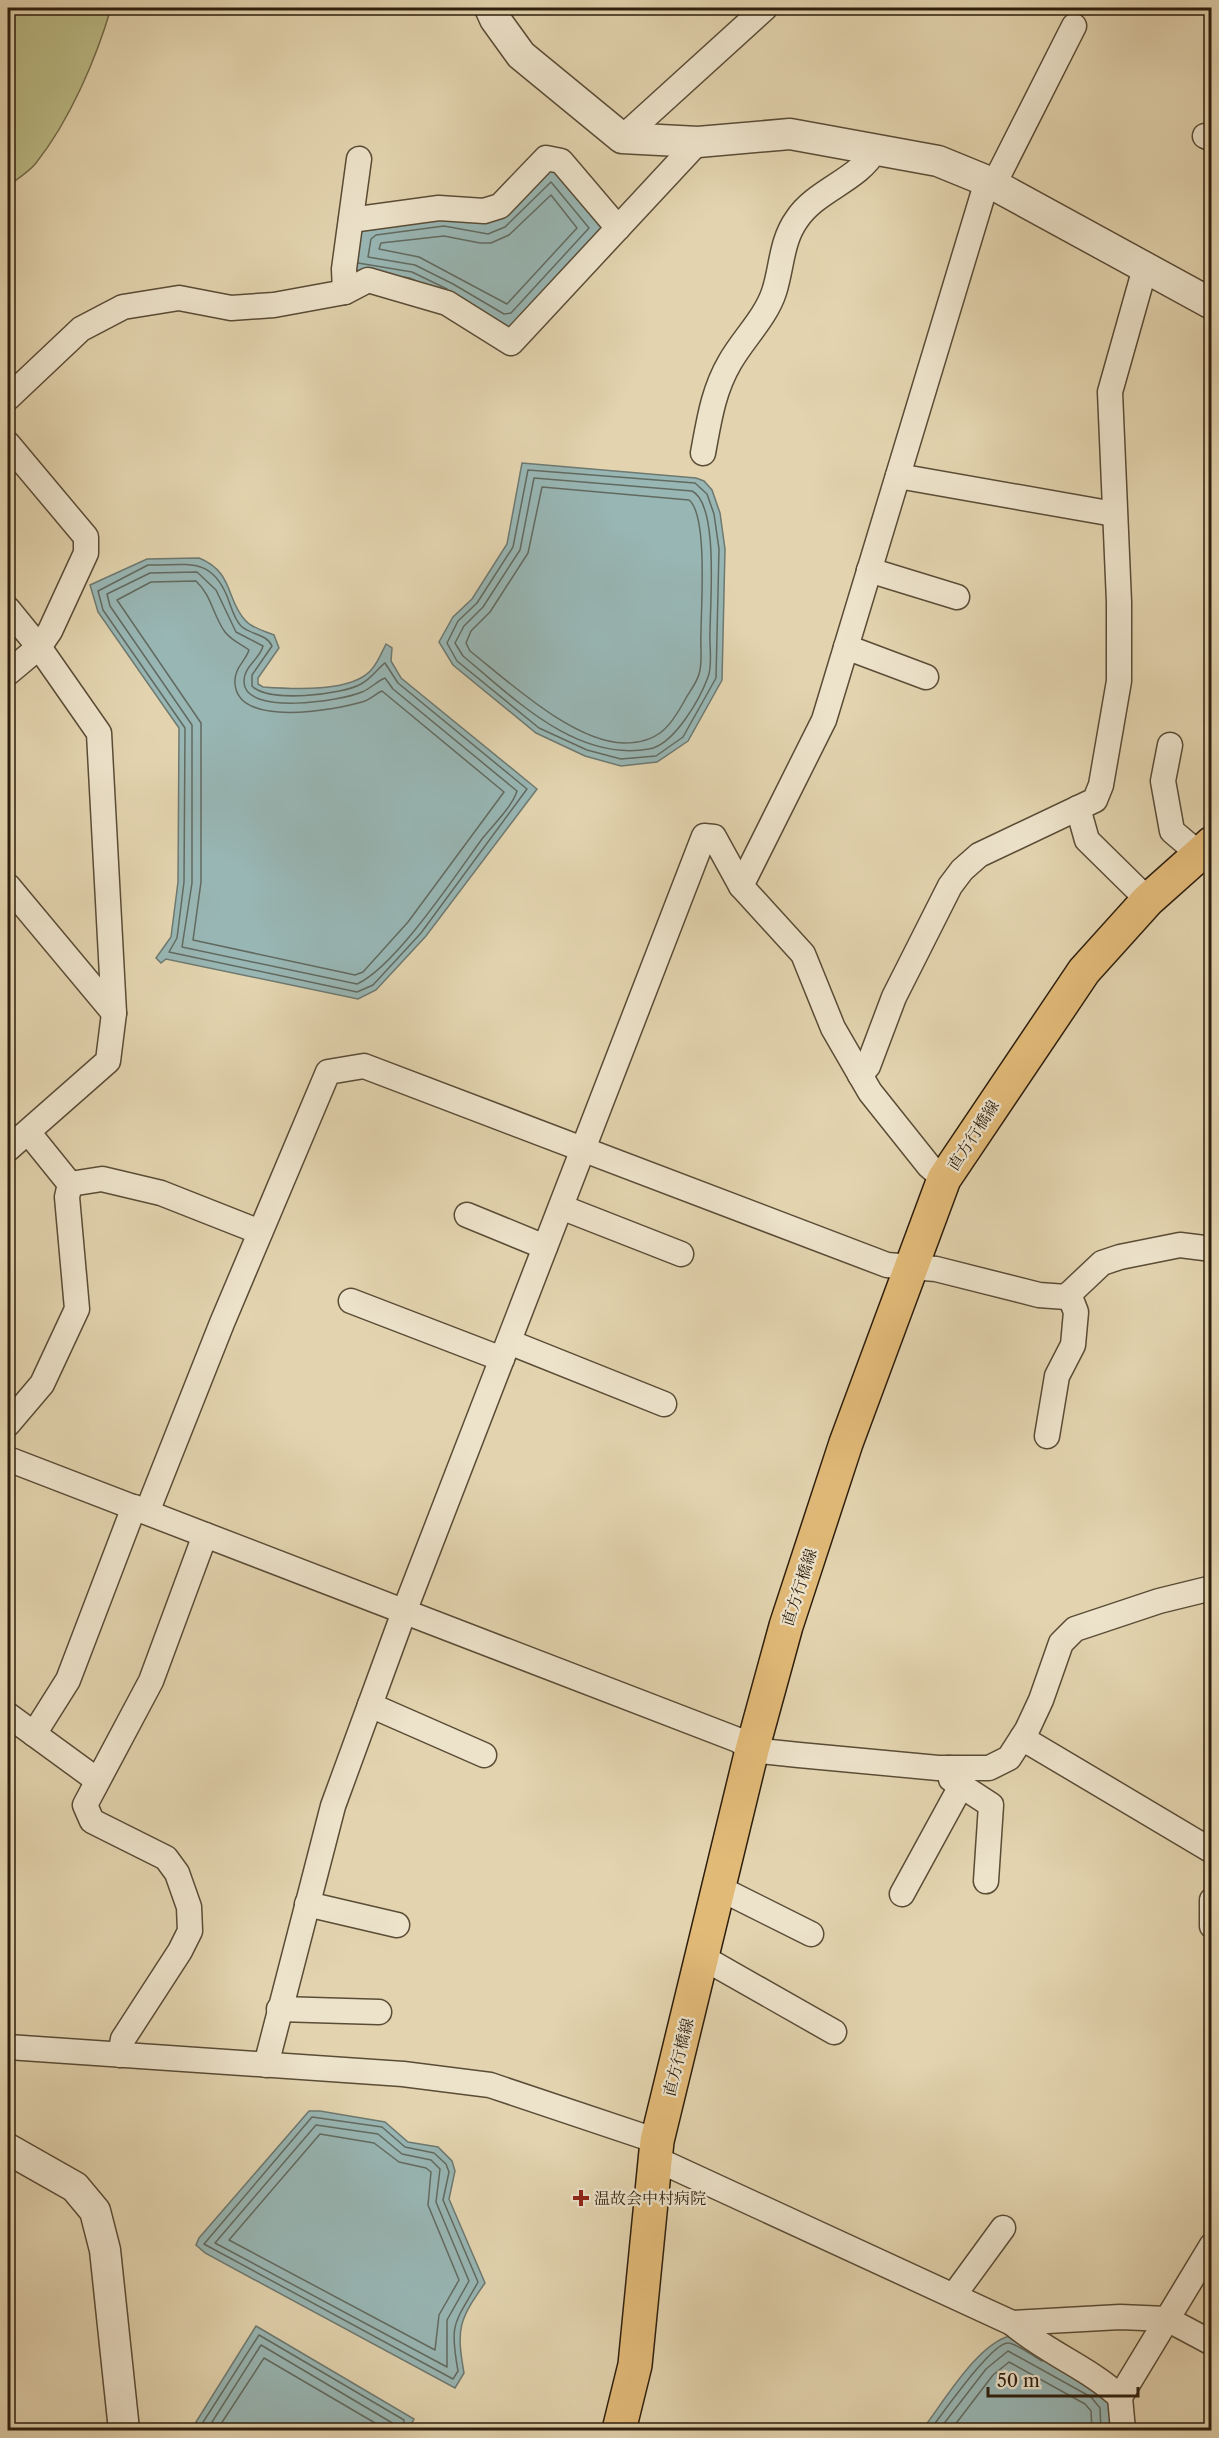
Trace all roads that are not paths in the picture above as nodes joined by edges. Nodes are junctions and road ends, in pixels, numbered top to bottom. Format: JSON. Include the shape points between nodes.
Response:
{"nodes":[{"id":1,"x":490,"y":8,"type":"edge"},
{"id":2,"x":765,"y":8,"type":"edge"},
{"id":3,"x":1074,"y":26,"type":"dead end"},
{"id":4,"x":622,"y":138,"type":"junction"},
{"id":5,"x":698,"y":142,"type":"junction"},
{"id":6,"x":875,"y":150,"type":"junction"},
{"id":7,"x":359,"y":159,"type":"dead end"},
{"id":8,"x":990,"y":183,"type":"junction"},
{"id":9,"x":351,"y":220,"type":"junction"},
{"id":10,"x":618,"y":228,"type":"junction"},
{"id":11,"x":1145,"y":268,"type":"junction"},
{"id":12,"x":345,"y":292,"type":"junction"},
{"id":13,"x":1212,"y":304,"type":"edge"},
{"id":14,"x":8,"y":398,"type":"edge"},
{"id":15,"x":8,"y":444,"type":"edge"},
{"id":16,"x":703,"y":453,"type":"dead end"},
{"id":17,"x":898,"y":476,"type":"junction"},
{"id":18,"x":1114,"y":514,"type":"junction"},
{"id":19,"x":869,"y":570,"type":"junction"},
{"id":20,"x":957,"y":597,"type":"dead end"},
{"id":21,"x":8,"y":609,"type":"edge"},
{"id":22,"x":39,"y":647,"type":"junction"},
{"id":23,"x":846,"y":647,"type":"junction"},
{"id":24,"x":8,"y":673,"type":"edge"},
{"id":25,"x":926,"y":677,"type":"dead end"},
{"id":26,"x":1170,"y":745,"type":"dead end"},
{"id":27,"x":1078,"y":808,"type":"junction"},
{"id":28,"x":1208,"y":848,"type":"edge"},
{"id":29,"x":8,"y":886,"type":"edge"},
{"id":30,"x":741,"y":886,"type":"junction"},
{"id":31,"x":1148,"y":900,"type":"junction"},
{"id":32,"x":114,"y":1014,"type":"junction"},
{"id":33,"x":860,"y":1075,"type":"junction"},
{"id":34,"x":28,"y":1132,"type":"junction"},
{"id":35,"x":584,"y":1148,"type":"junction"},
{"id":36,"x":8,"y":1149,"type":"edge"},
{"id":37,"x":944,"y":1179,"type":"junction"},
{"id":38,"x":70,"y":1184,"type":"junction"},
{"id":39,"x":561,"y":1207,"type":"junction"},
{"id":40,"x":467,"y":1215,"type":"dead end"},
{"id":41,"x":260,"y":1232,"type":"junction"},
{"id":42,"x":545,"y":1247,"type":"junction"},
{"id":43,"x":1212,"y":1249,"type":"edge"},
{"id":44,"x":681,"y":1254,"type":"dead end"},
{"id":45,"x":912,"y":1268,"type":"junction"},
{"id":46,"x":1069,"y":1294,"type":"junction"},
{"id":47,"x":351,"y":1301,"type":"dead end"},
{"id":48,"x":505,"y":1351,"type":"junction"},
{"id":49,"x":664,"y":1404,"type":"dead end"},
{"id":50,"x":8,"y":1424,"type":"edge"},
{"id":51,"x":1047,"y":1436,"type":"dead end"},
{"id":52,"x":8,"y":1459,"type":"edge"},
{"id":53,"x":140,"y":1510,"type":"junction"},
{"id":54,"x":205,"y":1535,"type":"junction"},
{"id":55,"x":1212,"y":1588,"type":"edge"},
{"id":56,"x":404,"y":1612,"type":"junction"},
{"id":57,"x":370,"y":1705,"type":"junction"},
{"id":58,"x":8,"y":1715,"type":"edge"},
{"id":59,"x":34,"y":1734,"type":"junction"},
{"id":60,"x":1022,"y":1738,"type":"junction"},
{"id":61,"x":752,"y":1750,"type":"junction"},
{"id":62,"x":484,"y":1755,"type":"dead end"},
{"id":63,"x":955,"y":1777,"type":"junction"},
{"id":64,"x":98,"y":1780,"type":"junction"},
{"id":65,"x":1212,"y":1851,"type":"edge"},
{"id":66,"x":986,"y":1881,"type":"dead end"},
{"id":67,"x":719,"y":1888,"type":"junction"},
{"id":68,"x":902,"y":1894,"type":"dead end"},
{"id":69,"x":1212,"y":1900,"type":"edge"},
{"id":70,"x":307,"y":1904,"type":"junction"},
{"id":71,"x":397,"y":1925,"type":"dead end"},
{"id":72,"x":1212,"y":1926,"type":"edge"},
{"id":73,"x":811,"y":1934,"type":"dead end"},
{"id":74,"x":702,"y":1957,"type":"junction"},
{"id":75,"x":279,"y":2009,"type":"junction"},
{"id":76,"x":379,"y":2012,"type":"dead end"},
{"id":77,"x":834,"y":2032,"type":"dead end"},
{"id":78,"x":8,"y":2047,"type":"edge"},
{"id":79,"x":120,"y":2055,"type":"junction"},
{"id":80,"x":266,"y":2065,"type":"junction"},
{"id":81,"x":8,"y":2149,"type":"edge"},
{"id":82,"x":657,"y":2150,"type":"junction"},
{"id":83,"x":1003,"y":2228,"type":"dead end"},
{"id":84,"x":1212,"y":2245,"type":"edge"},
{"id":85,"x":954,"y":2295,"type":"junction"},
{"id":86,"x":1167,"y":2319,"type":"junction"},
{"id":87,"x":1012,"y":2323,"type":"junction"},
{"id":88,"x":1212,"y":2343,"type":"edge"},
{"id":89,"x":1120,"y":2397,"type":"junction"},
{"id":90,"x":124,"y":2430,"type":"edge"},
{"id":91,"x":619,"y":2430,"type":"edge"},
{"id":92,"x":1123,"y":2430,"type":"edge"}],
"edges":[{"from":1,"to":4,"type":"street","via":[[521,55]]},
{"from":2,"to":4,"type":"street"},
{"from":3,"to":8,"type":"street"},
{"from":4,"to":5,"type":"street"},
{"from":5,"to":6,"type":"street","via":[[790,134]]},
{"from":5,"to":10,"type":"street"},
{"from":6,"to":8,"type":"street","via":[[938,161]]},
{"from":6,"to":16,"type":"street","via":[[869,160],[797,218],[785,240],[773,295],[730,362],[714,396]]},
{"from":7,"to":9,"type":"street"},
{"from":8,"to":11,"type":"street"},
{"from":8,"to":17,"type":"street"},
{"from":9,"to":10,"type":"street","via":[[439,208],[484,212],[500,206],[546,158],[561,161]]},
{"from":9,"to":12,"type":"street"},
{"from":10,"to":12,"type":"street","via":[[511,343],[447,303],[368,280]]},
{"from":11,"to":13,"type":"street"},
{"from":11,"to":18,"type":"street","via":[[1110,392]]},
{"from":12,"to":14,"type":"street","via":[[274,305],[231,308],[179,298],[123,307],[81,329]]},
{"from":15,"to":22,"type":"street","via":[[86,537],[86,553]]},
{"from":17,"to":18,"type":"street"},
{"from":17,"to":19,"type":"street"},
{"from":18,"to":27,"type":"street","via":[[1119,681],[1101,784],[1095,800]]},
{"from":19,"to":20,"type":"street"},
{"from":19,"to":23,"type":"street"},
{"from":21,"to":22,"type":"street"},
{"from":22,"to":24,"type":"street"},
{"from":22,"to":32,"type":"street","via":[[99,733]]},
{"from":23,"to":25,"type":"street"},
{"from":23,"to":30,"type":"street","via":[[824,720]]},
{"from":26,"to":28,"type":"street","via":[[1163,781],[1172,831]]},
{"from":27,"to":31,"type":"street","via":[[1087,840]]},
{"from":27,"to":33,"type":"street","via":[[979,855],[962,870],[950,886],[894,997],[868,1066]]},
{"from":28,"to":31,"type":"main road","name":"直方行橋線"},
{"from":29,"to":32,"type":"street"},
{"from":30,"to":33,"type":"street","via":[[803,954],[833,1028]]},
{"from":30,"to":35,"type":"street","via":[[714,837],[704,836]]},
{"from":31,"to":37,"type":"main road","name":"直方行橋線","via":[[1084,970]]},
{"from":32,"to":34,"type":"street","via":[[108,1061]]},
{"from":33,"to":37,"type":"street","via":[[929,1166]]},
{"from":34,"to":36,"type":"street"},
{"from":34,"to":38,"type":"street"},
{"from":35,"to":39,"type":"street"},
{"from":35,"to":41,"type":"street","via":[[364,1066],[328,1072]]},
{"from":35,"to":45,"type":"street","via":[[887,1265]]},
{"from":37,"to":45,"type":"main road","name":"直方行橋線"},
{"from":38,"to":41,"type":"street","via":[[102,1179],[161,1193]]},
{"from":38,"to":50,"type":"street","via":[[67,1197],[77,1309],[42,1384]]},
{"from":39,"to":42,"type":"street"},
{"from":39,"to":44,"type":"street"},
{"from":40,"to":42,"type":"street"},
{"from":41,"to":53,"type":"street"},
{"from":42,"to":48,"type":"street"},
{"from":43,"to":46,"type":"street","via":[[1180,1245],[1120,1257],[1102,1263]]},
{"from":45,"to":46,"type":"street","via":[[936,1269],[1039,1295]]},
{"from":45,"to":61,"type":"main road","name":"直方行橋線","via":[[842,1454],[786,1626]]},
{"from":46,"to":51,"type":"street","via":[[1076,1312],[1073,1345],[1057,1376]]},
{"from":47,"to":48,"type":"street"},
{"from":48,"to":49,"type":"street"},
{"from":48,"to":56,"type":"street"},
{"from":52,"to":53,"type":"street"},
{"from":53,"to":54,"type":"street"},
{"from":53,"to":59,"type":"street","via":[[68,1680]]},
{"from":54,"to":56,"type":"street"},
{"from":54,"to":64,"type":"street","via":[[151,1681]]},
{"from":55,"to":60,"type":"street","via":[[1159,1600],[1075,1629],[1061,1643],[1041,1700]]},
{"from":56,"to":57,"type":"street"},
{"from":56,"to":61,"type":"street","via":[[738,1740]]},
{"from":57,"to":62,"type":"street"},
{"from":57,"to":70,"type":"street","via":[[333,1806]]},
{"from":58,"to":59,"type":"street"},
{"from":59,"to":64,"type":"street"},
{"from":60,"to":63,"type":"street","via":[[1009,1758]]},
{"from":60,"to":65,"type":"street"},
{"from":61,"to":63,"type":"street"},
{"from":61,"to":67,"type":"main road","name":"直方行橋線"},
{"from":63,"to":66,"type":"street","via":[[991,1805]]},
{"from":63,"to":68,"type":"street"},
{"from":64,"to":79,"type":"street","via":[[85,1805],[92,1821],[166,1858],[177,1873],[189,1907],[190,1931],[123,2039]]},
{"from":67,"to":73,"type":"street"},
{"from":67,"to":74,"type":"main road","name":"直方行橋線"},
{"from":69,"to":72,"type":"street"},
{"from":70,"to":71,"type":"street"},
{"from":70,"to":75,"type":"street"},
{"from":74,"to":77,"type":"street"},
{"from":74,"to":82,"type":"main road","name":"直方行橋線"},
{"from":75,"to":76,"type":"street"},
{"from":75,"to":80,"type":"street"},
{"from":78,"to":79,"type":"street"},
{"from":79,"to":80,"type":"street"},
{"from":80,"to":82,"type":"street","via":[[403,2074],[490,2085]]},
{"from":81,"to":90,"type":"street","via":[[75,2187],[95,2211],[105,2250]]},
{"from":82,"to":85,"type":"street"},
{"from":82,"to":91,"type":"main road","name":"直方行橋線","via":[[635,2365]]},
{"from":83,"to":85,"type":"street"},
{"from":84,"to":86,"type":"street"},
{"from":85,"to":87,"type":"street"},
{"from":86,"to":87,"type":"street","via":[[1120,2317]]},
{"from":86,"to":88,"type":"street"},
{"from":86,"to":89,"type":"street"},
{"from":87,"to":89,"type":"street","via":[[1104,2382]]},
{"from":89,"to":92,"type":"street"}]}
